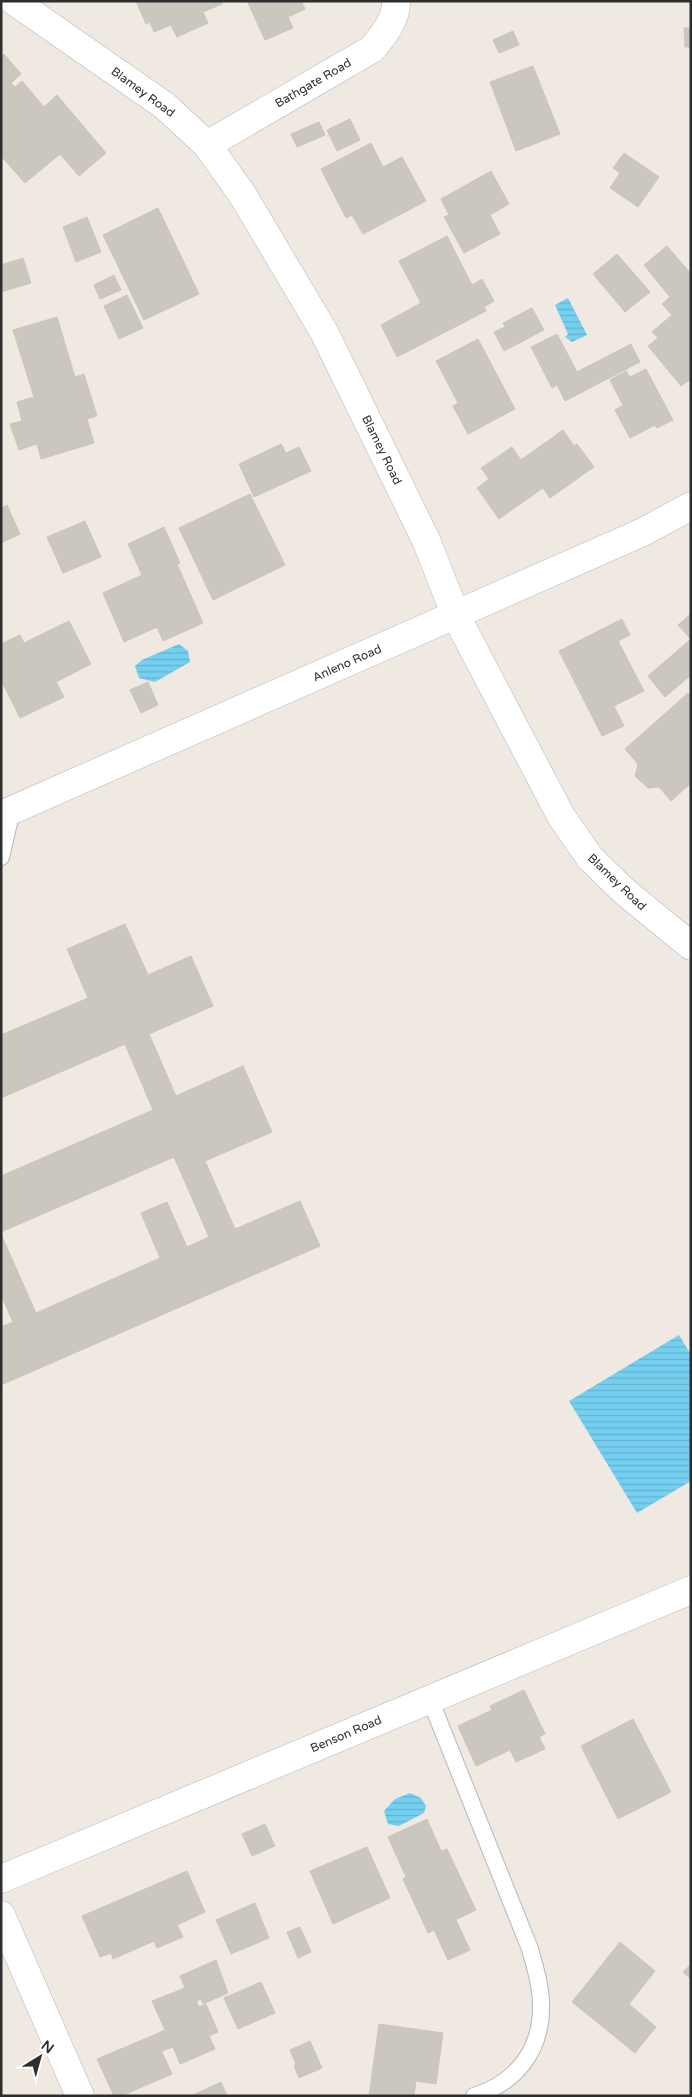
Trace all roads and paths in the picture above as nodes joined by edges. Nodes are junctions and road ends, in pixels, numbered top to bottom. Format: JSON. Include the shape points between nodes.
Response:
{"nodes":[{"id":1,"x":14,"y":1,"type":"edge"},
{"id":2,"x":396,"y":1,"type":"edge"},
{"id":3,"x":207,"y":145,"type":"junction"},
{"id":4,"x":691,"y":506,"type":"edge"},
{"id":5,"x":456,"y":616,"type":"junction"},
{"id":6,"x":6,"y":813,"type":"edge"},
{"id":7,"x":1,"y":857,"type":"edge"},
{"id":8,"x":691,"y":946,"type":"edge"},
{"id":9,"x":691,"y":1590,"type":"edge"},
{"id":10,"x":430,"y":1699,"type":"junction"},
{"id":11,"x":1,"y":1879,"type":"edge"},
{"id":12,"x":1,"y":1915,"type":"edge"},
{"id":13,"x":80,"y":2096,"type":"edge"},
{"id":14,"x":474,"y":2096,"type":"edge"}],
"edges":[{"from":1,"to":3,"type":"street","name":"Blamey Road","via":[[165,106]]},
{"from":2,"to":3,"type":"street","name":"Bathgate Road","via":[[392,19],[372,49]]},
{"from":3,"to":5,"type":"street","name":"Blamey Road","via":[[242,194],[324,332],[426,540]]},
{"from":4,"to":5,"type":"street","name":"Anleno Road","via":[[643,532]]},
{"from":5,"to":6,"type":"street","name":"Anleno Road"},
{"from":5,"to":8,"type":"street","name":"Blamey Road","via":[[561,816],[590,858],[625,892]]},
{"from":6,"to":7,"type":"lane"},
{"from":9,"to":10,"type":"street","name":"Benson Road"},
{"from":10,"to":11,"type":"street","name":"Benson Road"},
{"from":10,"to":14,"type":"lane","via":[[530,1949],[539,1983],[541,2007],[536,2037],[525,2062],[513,2077]]},
{"from":12,"to":13,"type":"street"}]}
